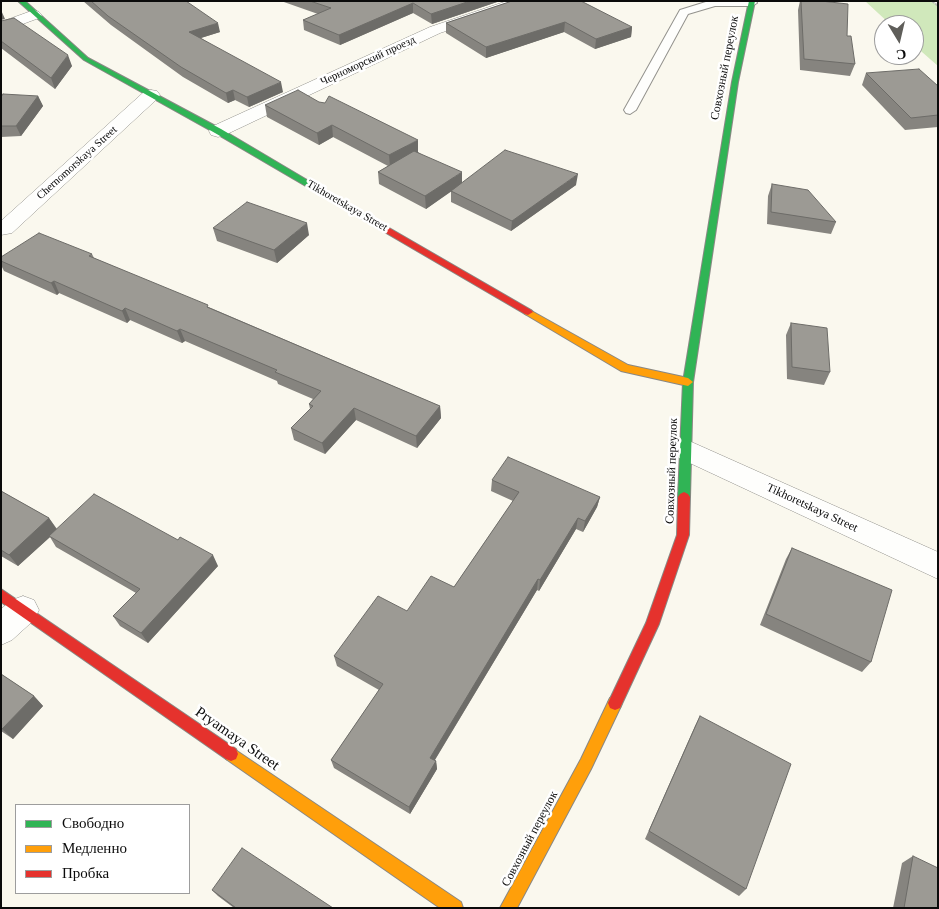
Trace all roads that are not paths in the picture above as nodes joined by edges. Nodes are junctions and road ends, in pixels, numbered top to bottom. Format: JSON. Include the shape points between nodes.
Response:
{"nodes":[{"id":1,"x":21,"y":1,"type":"edge"},
{"id":2,"x":522,"y":1,"type":"edge"},
{"id":3,"x":752,"y":2,"type":"edge"},
{"id":4,"x":34,"y":15,"type":"junction"},
{"id":5,"x":1,"y":27,"type":"edge"},
{"id":6,"x":151,"y":95,"type":"junction"},
{"id":7,"x":630,"y":110,"type":"dead end"},
{"id":8,"x":218,"y":131,"type":"junction"},
{"id":9,"x":1,"y":230,"type":"edge"},
{"id":10,"x":688,"y":382,"type":"junction"},
{"id":11,"x":687,"y":450,"type":"junction"},
{"id":12,"x":938,"y":566,"type":"edge"},
{"id":13,"x":8,"y":612,"type":"edge"},
{"id":14,"x":455,"y":908,"type":"edge"},
{"id":15,"x":508,"y":908,"type":"edge"}],
"edges":[{"from":1,"to":4,"type":"street","name":"Tikhoretskaya Street"},
{"from":2,"to":8,"type":"street","name":"Черноморский проезд","via":[[435,30]]},
{"from":3,"to":7,"type":"lane","via":[[714,3],[684,12]]},
{"from":3,"to":10,"type":"street","name":"Совхозный переулок","via":[[735,82]]},
{"from":4,"to":5,"type":"street"},
{"from":4,"to":6,"type":"street","name":"Tikhoretskaya Street","via":[[86,59]]},
{"from":6,"to":8,"type":"street","name":"Tikhoretskaya Street"},
{"from":6,"to":9,"type":"street","name":"Chernomorskaya Street"},
{"from":8,"to":10,"type":"street","name":"Tikhoretskaya Street","via":[[624,368]]},
{"from":10,"to":11,"type":"street","name":"Совхозный переулок"},
{"from":11,"to":12,"type":"street","name":"Tikhoretskaya Street"},
{"from":11,"to":15,"type":"street","name":"Совхозный переулок","via":[[683,535],[652,624],[586,764]]},
{"from":13,"to":14,"type":"street","name":"Pryamaya Street"}]}
